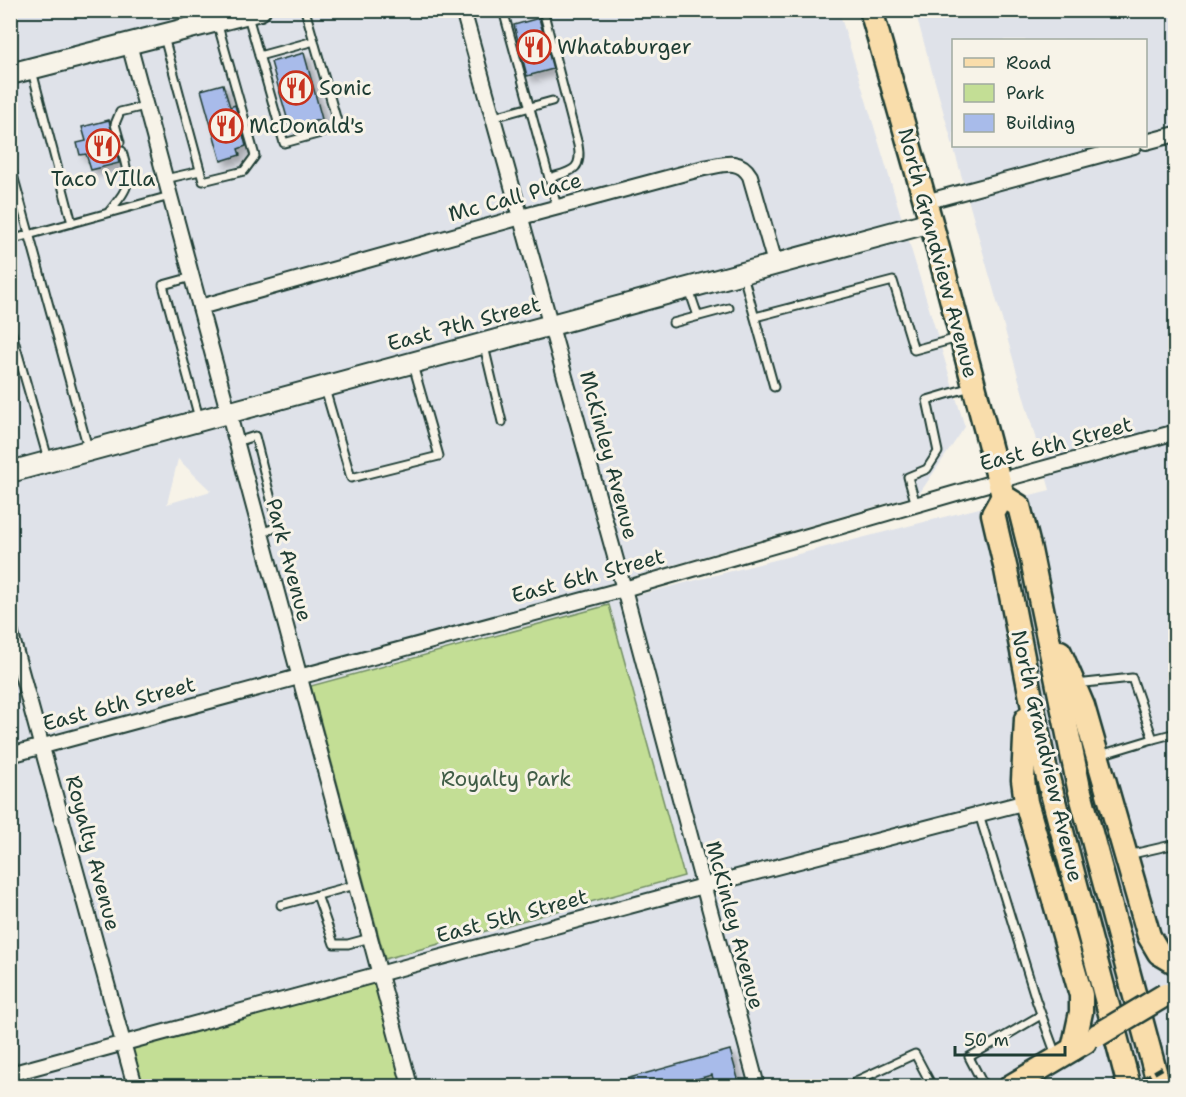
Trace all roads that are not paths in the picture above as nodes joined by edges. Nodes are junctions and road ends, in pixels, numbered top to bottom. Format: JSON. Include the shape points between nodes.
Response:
{"nodes":[{"id":1,"x":305,"y":10,"type":"edge"},
{"id":2,"x":463,"y":10,"type":"edge"},
{"id":3,"x":503,"y":10,"type":"edge"},
{"id":4,"x":543,"y":10,"type":"edge"},
{"id":5,"x":871,"y":10,"type":"edge"},
{"id":6,"x":253,"y":12,"type":"edge"},
{"id":7,"x":217,"y":22,"type":"junction"},
{"id":8,"x":163,"y":35,"type":"junction"},
{"id":9,"x":314,"y":41,"type":"junction"},
{"id":10,"x":129,"y":44,"type":"junction"},
{"id":11,"x":259,"y":56,"type":"junction"},
{"id":12,"x":31,"y":69,"type":"junction"},
{"id":13,"x":10,"y":74,"type":"edge"},
{"id":14,"x":552,"y":100,"type":"dead end"},
{"id":15,"x":145,"y":106,"type":"junction"},
{"id":16,"x":529,"y":107,"type":"junction"},
{"id":17,"x":494,"y":117,"type":"junction"},
{"id":18,"x":1176,"y":134,"type":"edge"},
{"id":19,"x":120,"y":142,"type":"dead end"},
{"id":20,"x":1147,"y":142,"type":"edge"},
{"id":21,"x":1131,"y":147,"type":"edge"},
{"id":22,"x":122,"y":151,"type":"dead end"},
{"id":23,"x":10,"y":164,"type":"edge"},
{"id":24,"x":200,"y":171,"type":"junction"},
{"id":25,"x":549,"y":178,"type":"junction"},
{"id":26,"x":165,"y":179,"type":"junction"},
{"id":27,"x":170,"y":196,"type":"junction"},
{"id":28,"x":557,"y":207,"type":"junction"},
{"id":29,"x":110,"y":212,"type":"junction"},
{"id":30,"x":928,"y":212,"type":"junction"},
{"id":31,"x":521,"y":217,"type":"junction"},
{"id":32,"x":72,"y":223,"type":"junction"},
{"id":33,"x":29,"y":234,"type":"junction"},
{"id":34,"x":10,"y":240,"type":"edge"},
{"id":35,"x":775,"y":263,"type":"junction"},
{"id":36,"x":742,"y":272,"type":"junction"},
{"id":37,"x":192,"y":276,"type":"junction"},
{"id":38,"x":688,"y":287,"type":"junction"},
{"id":39,"x":200,"y":307,"type":"junction"},
{"id":40,"x":729,"y":308,"type":"dead end"},
{"id":41,"x":698,"y":316,"type":"junction"},
{"id":42,"x":755,"y":317,"type":"junction"},
{"id":43,"x":673,"y":323,"type":"dead end"},
{"id":44,"x":551,"y":325,"type":"junction"},
{"id":45,"x":10,"y":326,"type":"edge"},
{"id":46,"x":961,"y":338,"type":"junction"},
{"id":47,"x":483,"y":343,"type":"junction"},
{"id":48,"x":413,"y":363,"type":"junction"},
{"id":49,"x":974,"y":386,"type":"junction"},
{"id":50,"x":324,"y":387,"type":"junction"},
{"id":51,"x":774,"y":387,"type":"dead end"},
{"id":52,"x":228,"y":413,"type":"junction"},
{"id":53,"x":200,"y":420,"type":"junction"},
{"id":54,"x":502,"y":422,"type":"dead end"},
{"id":55,"x":1176,"y":432,"type":"edge"},
{"id":56,"x":236,"y":441,"type":"junction"},
{"id":57,"x":89,"y":450,"type":"junction"},
{"id":58,"x":48,"y":461,"type":"junction"},
{"id":59,"x":10,"y":472,"type":"edge"},
{"id":60,"x":1000,"y":489,"type":"junction"},
{"id":61,"x":916,"y":505,"type":"junction"},
{"id":62,"x":260,"y":533,"type":"junction"},
{"id":63,"x":624,"y":589,"type":"junction"},
{"id":64,"x":1043,"y":615,"type":"junction"},
{"id":65,"x":10,"y":631,"type":"edge"},
{"id":66,"x":299,"y":676,"type":"junction"},
{"id":67,"x":1028,"y":681,"type":"junction"},
{"id":68,"x":1074,"y":684,"type":"junction"},
{"id":69,"x":1176,"y":733,"type":"edge"},
{"id":70,"x":1153,"y":739,"type":"junction"},
{"id":71,"x":42,"y":746,"type":"junction"},
{"id":72,"x":10,"y":755,"type":"edge"},
{"id":73,"x":1098,"y":755,"type":"junction"},
{"id":74,"x":1026,"y":802,"type":"junction"},
{"id":75,"x":979,"y":814,"type":"junction"},
{"id":76,"x":1176,"y":844,"type":"edge"},
{"id":77,"x":1126,"y":856,"type":"junction"},
{"id":78,"x":355,"y":885,"type":"junction"},
{"id":79,"x":703,"y":886,"type":"junction"},
{"id":80,"x":317,"y":895,"type":"junction"},
{"id":81,"x":281,"y":905,"type":"dead end"},
{"id":82,"x":370,"y":938,"type":"junction"},
{"id":83,"x":1176,"y":963,"type":"edge"},
{"id":84,"x":380,"y":974,"type":"junction"},
{"id":85,"x":1170,"y":991,"type":"edge"},
{"id":86,"x":1041,"y":1015,"type":"junction"},
{"id":87,"x":1104,"y":1026,"type":"junction"},
{"id":88,"x":123,"y":1044,"type":"junction"},
{"id":89,"x":1065,"y":1054,"type":"junction"},
{"id":90,"x":10,"y":1074,"type":"edge"},
{"id":91,"x":135,"y":1086,"type":"edge"},
{"id":92,"x":410,"y":1086,"type":"edge"},
{"id":93,"x":757,"y":1086,"type":"edge"},
{"id":94,"x":859,"y":1086,"type":"edge"},
{"id":95,"x":932,"y":1086,"type":"edge"},
{"id":96,"x":984,"y":1086,"type":"edge"},
{"id":97,"x":1011,"y":1086,"type":"edge"},
{"id":98,"x":1129,"y":1086,"type":"edge"},
{"id":99,"x":1159,"y":1086,"type":"edge"}],
"edges":[{"from":1,"to":9,"type":"lane"},
{"from":2,"to":17,"type":"street","name":"McKinley Avenue"},
{"from":3,"to":16,"type":"lane"},
{"from":4,"to":25,"type":"lane","via":[[580,160],[570,171]]},
{"from":5,"to":30,"type":"main road","name":"North Grandview Avenue"},
{"from":6,"to":7,"type":"street"},
{"from":6,"to":11,"type":"lane"},
{"from":7,"to":8,"type":"street"},
{"from":7,"to":24,"type":"lane","via":[[255,156],[244,171],[203,180]]},
{"from":8,"to":10,"type":"street"},
{"from":8,"to":24,"type":"lane"},
{"from":9,"to":11,"type":"lane"},
{"from":9,"to":11,"type":"lane","via":[[339,128],[284,143]]},
{"from":10,"to":12,"type":"street"},
{"from":10,"to":15,"type":"street","name":"Park Avenue"},
{"from":12,"to":13,"type":"street"},
{"from":12,"to":32,"type":"lane"},
{"from":14,"to":16,"type":"lane"},
{"from":15,"to":19,"type":"lane","via":[[120,112],[115,124]]},
{"from":15,"to":26,"type":"street","name":"Park Avenue"},
{"from":16,"to":17,"type":"lane"},
{"from":16,"to":25,"type":"lane"},
{"from":17,"to":31,"type":"street","name":"McKinley Avenue"},
{"from":18,"to":20,"type":"street"},
{"from":21,"to":30,"type":"street","name":"East 7th Street"},
{"from":22,"to":29,"type":"lane","via":[[129,179]]},
{"from":23,"to":33,"type":"lane"},
{"from":24,"to":26,"type":"lane"},
{"from":25,"to":28,"type":"lane"},
{"from":26,"to":27,"type":"street","name":"Park Avenue"},
{"from":27,"to":29,"type":"lane"},
{"from":27,"to":37,"type":"street","name":"Park Avenue"},
{"from":28,"to":31,"type":"street","name":"Mc Call Place"},
{"from":28,"to":35,"type":"street","name":"Mc Call Place","via":[[704,168],[739,164],[750,176]]},
{"from":29,"to":32,"type":"lane"},
{"from":30,"to":35,"type":"street","name":"East 7th Street"},
{"from":30,"to":46,"type":"main road","name":"North Grandview Avenue"},
{"from":31,"to":39,"type":"street","name":"Mc Call Place"},
{"from":31,"to":44,"type":"street","name":"McKinley Avenue"},
{"from":32,"to":33,"type":"lane"},
{"from":33,"to":34,"type":"lane"},
{"from":33,"to":57,"type":"lane"},
{"from":35,"to":36,"type":"street","name":"East 7th Street"},
{"from":36,"to":38,"type":"street","name":"East 7th Street"},
{"from":36,"to":42,"type":"lane"},
{"from":37,"to":39,"type":"street","name":"Park Avenue"},
{"from":37,"to":53,"type":"lane","via":[[163,285]]},
{"from":38,"to":41,"type":"lane"},
{"from":38,"to":44,"type":"street","name":"East 7th Street"},
{"from":39,"to":52,"type":"street","name":"Park Avenue"},
{"from":40,"to":41,"type":"lane"},
{"from":41,"to":43,"type":"lane"},
{"from":42,"to":46,"type":"lane","via":[[893,281],[914,350]]},
{"from":42,"to":51,"type":"lane"},
{"from":44,"to":47,"type":"street","name":"East 7th Street"},
{"from":44,"to":63,"type":"street","name":"McKinley Avenue"},
{"from":45,"to":58,"type":"lane"},
{"from":46,"to":49,"type":"main road","name":"North Grandview Avenue"},
{"from":47,"to":48,"type":"street","name":"East 7th Street"},
{"from":47,"to":54,"type":"lane"},
{"from":48,"to":50,"type":"street","name":"East 7th Street"},
{"from":48,"to":50,"type":"lane","via":[[439,456],[351,478]]},
{"from":49,"to":60,"type":"main road","name":"North Grandview Avenue"},
{"from":49,"to":61,"type":"lane","via":[[927,400],[938,452],[927,469],[908,477]]},
{"from":50,"to":52,"type":"street","name":"East 7th Street"},
{"from":52,"to":53,"type":"street","name":"East 7th Street"},
{"from":52,"to":56,"type":"street","name":"Park Avenue"},
{"from":53,"to":57,"type":"street","name":"East 7th Street"},
{"from":55,"to":60,"type":"street","name":"East 6th Street"},
{"from":56,"to":62,"type":"street","name":"Park Avenue"},
{"from":56,"to":62,"type":"lane","via":[[255,436],[278,526]]},
{"from":57,"to":58,"type":"street","name":"East 7th Street"},
{"from":58,"to":59,"type":"street","name":"East 7th Street"},
{"from":60,"to":61,"type":"street","name":"East 6th Street"},
{"from":60,"to":64,"type":"main road","name":"North Grandview Avenue","via":[[1019,506]]},
{"from":60,"to":67,"type":"main road","name":"North Grandview Avenue","via":[[993,514]]},
{"from":61,"to":63,"type":"street","name":"East 6th Street"},
{"from":62,"to":66,"type":"street","name":"Park Avenue"},
{"from":63,"to":66,"type":"street","name":"East 6th Street"},
{"from":63,"to":79,"type":"street","name":"McKinley Avenue"},
{"from":64,"to":68,"type":"main road"},
{"from":64,"to":99,"type":"main road","name":"North Grandview Avenue","via":[[1079,788]]},
{"from":65,"to":71,"type":"street","name":"Royalty Avenue"},
{"from":66,"to":71,"type":"street","name":"East 6th Street"},
{"from":66,"to":78,"type":"street","name":"Park Avenue"},
{"from":67,"to":74,"type":"main road","via":[[1023,780]]},
{"from":67,"to":87,"type":"main road","name":"North Grandview Avenue"},
{"from":68,"to":70,"type":"lane","via":[[1132,678]]},
{"from":68,"to":73,"type":"main road"},
{"from":69,"to":70,"type":"lane"},
{"from":70,"to":73,"type":"lane"},
{"from":71,"to":72,"type":"street","name":"East 6th Street"},
{"from":71,"to":88,"type":"street","name":"Royalty Avenue"},
{"from":73,"to":77,"type":"main road"},
{"from":74,"to":75,"type":"street","name":"East 5th Street"},
{"from":74,"to":89,"type":"main road","via":[[1081,995],[1080,1012]]},
{"from":75,"to":79,"type":"street","name":"East 5th Street"},
{"from":75,"to":86,"type":"lane"},
{"from":76,"to":77,"type":"lane"},
{"from":77,"to":83,"type":"main road","via":[[1149,936],[1159,953]]},
{"from":78,"to":80,"type":"lane"},
{"from":78,"to":82,"type":"street","name":"Park Avenue"},
{"from":79,"to":84,"type":"street","name":"East 5th Street"},
{"from":79,"to":93,"type":"street","name":"McKinley Avenue"},
{"from":80,"to":81,"type":"lane"},
{"from":80,"to":82,"type":"lane","via":[[334,944]]},
{"from":82,"to":84,"type":"street","name":"Park Avenue"},
{"from":84,"to":88,"type":"street","name":"East 5th Street"},
{"from":84,"to":92,"type":"street","name":"Park Avenue"},
{"from":85,"to":87,"type":"main road","bridge":true},
{"from":86,"to":89,"type":"lane"},
{"from":86,"to":96,"type":"lane","via":[[969,1057]]},
{"from":87,"to":89,"type":"main road"},
{"from":87,"to":98,"type":"main road","name":"North Grandview Avenue"},
{"from":88,"to":90,"type":"street","name":"East 5th Street"},
{"from":88,"to":91,"type":"street","name":"Royalty Avenue"},
{"from":89,"to":97,"type":"main road"},
{"from":94,"to":95,"type":"lane","via":[[856,1081],[915,1054]]}]}
